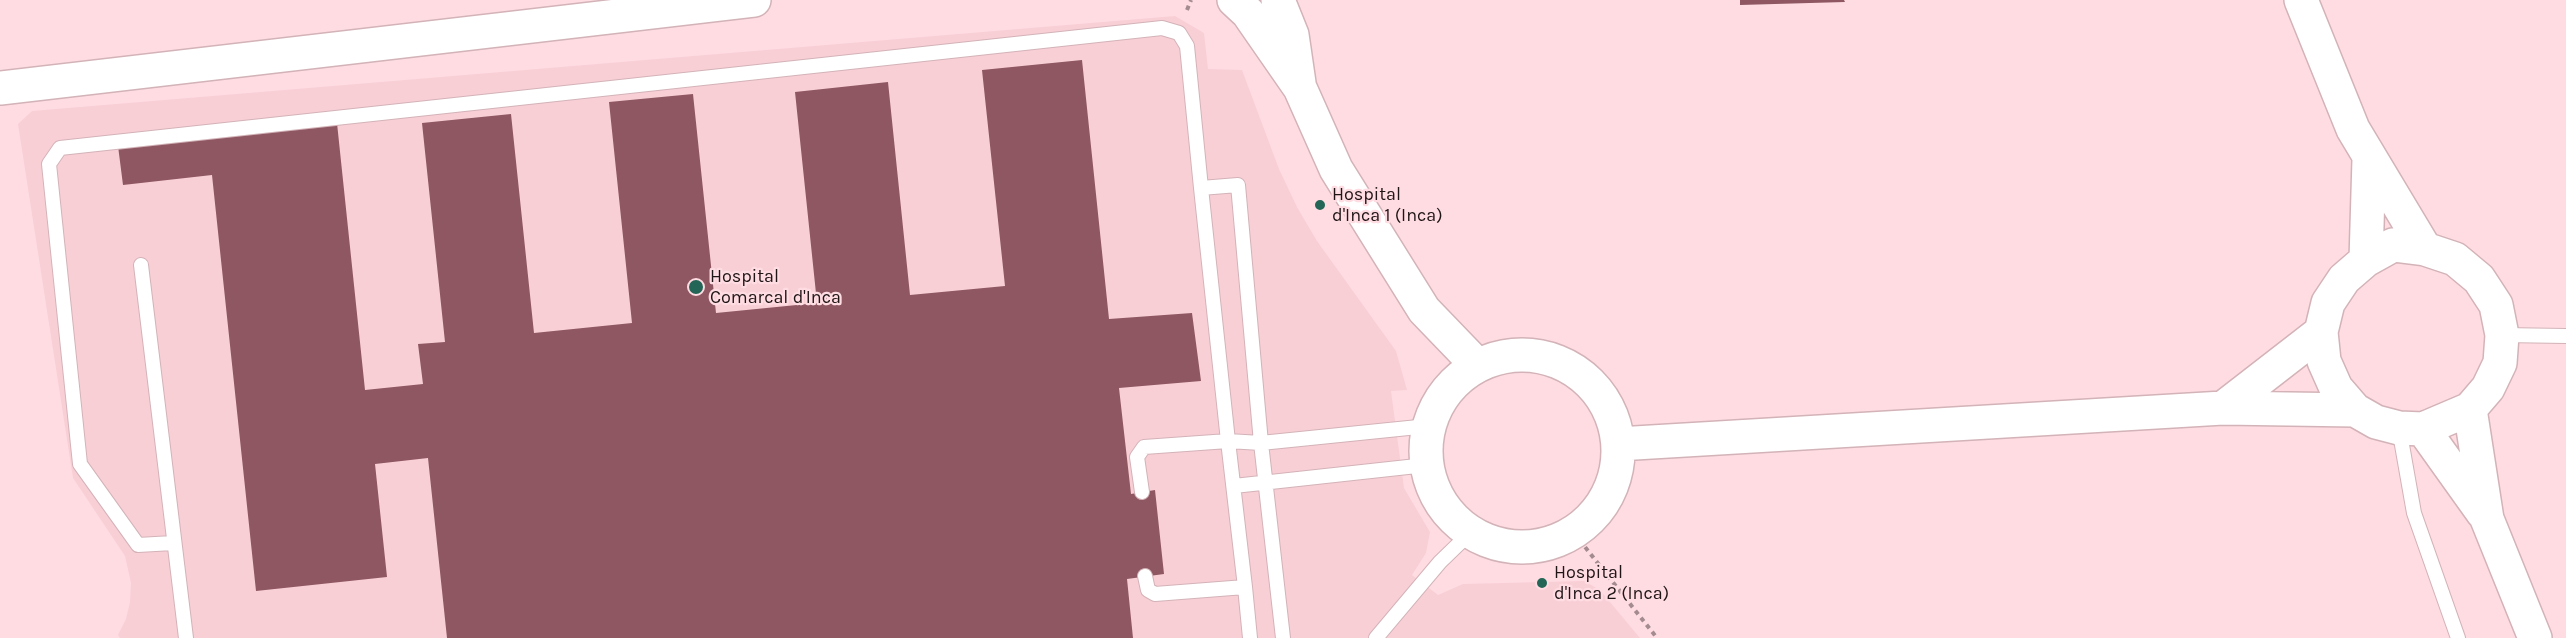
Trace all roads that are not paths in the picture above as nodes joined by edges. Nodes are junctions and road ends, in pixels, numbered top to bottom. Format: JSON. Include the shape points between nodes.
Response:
{"nodes":[{"id":1,"x":754,"y":0,"type":"edge"},
{"id":2,"x":1234,"y":0,"type":"edge"},
{"id":3,"x":1278,"y":0,"type":"edge"},
{"id":4,"x":2301,"y":0,"type":"edge"},
{"id":5,"x":0,"y":88,"type":"edge"},
{"id":6,"x":1300,"y":88,"type":"junction"},
{"id":7,"x":2369,"y":159,"type":"junction"},
{"id":8,"x":1201,"y":188,"type":"junction"},
{"id":9,"x":2425,"y":249,"type":"junction"},
{"id":10,"x":2366,"y":260,"type":"junction"},
{"id":11,"x":141,"y":265,"type":"dead end"},
{"id":12,"x":2321,"y":332,"type":"junction"},
{"id":13,"x":2502,"y":335,"type":"junction"},
{"id":14,"x":2566,"y":336,"type":"edge"},
{"id":15,"x":1477,"y":365,"type":"junction"},
{"id":16,"x":2223,"y":408,"type":"junction"},
{"id":17,"x":2470,"y":409,"type":"junction"},
{"id":18,"x":2355,"y":410,"type":"junction"},
{"id":19,"x":1428,"y":426,"type":"junction"},
{"id":20,"x":2411,"y":429,"type":"junction"},
{"id":21,"x":1228,"y":441,"type":"junction"},
{"id":22,"x":1261,"y":443,"type":"junction"},
{"id":23,"x":1618,"y":444,"type":"junction"},
{"id":24,"x":1426,"y":465,"type":"junction"},
{"id":25,"x":1265,"y":482,"type":"junction"},
{"id":26,"x":1234,"y":486,"type":"junction"},
{"id":27,"x":1142,"y":492,"type":"dead end"},
{"id":28,"x":2487,"y":519,"type":"junction"},
{"id":29,"x":1471,"y":532,"type":"junction"},
{"id":30,"x":173,"y":543,"type":"junction"},
{"id":31,"x":1144,"y":576,"type":"dead end"},
{"id":32,"x":1245,"y":587,"type":"junction"},
{"id":33,"x":186,"y":638,"type":"edge"},
{"id":34,"x":1250,"y":638,"type":"edge"},
{"id":35,"x":1282,"y":638,"type":"edge"},
{"id":36,"x":1376,"y":638,"type":"edge"},
{"id":37,"x":2458,"y":638,"type":"edge"},
{"id":38,"x":2535,"y":638,"type":"edge"}],
"edges":[{"from":1,"to":5,"type":"main road"},
{"from":2,"to":6,"type":"main road","via":[[1248,13]]},
{"from":3,"to":6,"type":"main road","via":[[1292,35]]},
{"from":4,"to":7,"type":"main road"},
{"from":6,"to":15,"type":"main road","via":[[1335,169],[1424,310]]},
{"from":7,"to":9,"type":"main road"},
{"from":7,"to":10,"type":"main road"},
{"from":8,"to":21,"type":"lane"},
{"from":8,"to":22,"type":"lane","via":[[1238,185]]},
{"from":8,"to":30,"type":"lane","via":[[1187,46],[1179,33],[1162,28],[60,148],[49,164],[80,464],[138,545]]},
{"from":9,"to":10,"type":"main road","via":[[2393,245]]},
{"from":9,"to":13,"type":"main road","via":[[2455,259],[2479,279],[2496,305]]},
{"from":10,"to":12,"type":"main road","via":[[2344,279],[2328,303]]},
{"from":11,"to":30,"type":"lane"},
{"from":12,"to":16,"type":"main road"},
{"from":12,"to":18,"type":"main road","via":[[2324,361],[2336,388]]},
{"from":13,"to":14,"type":"lane"},
{"from":13,"to":17,"type":"main road","via":[[2496,371]]},
{"from":15,"to":19,"type":"main road","via":[[1455,380],[1438,401]]},
{"from":15,"to":23,"type":"main road","via":[[1507,355],[1539,356],[1569,367],[1594,387],[1611,413]]},
{"from":16,"to":18,"type":"main road"},
{"from":16,"to":23,"type":"main road"},
{"from":17,"to":20,"type":"main road"},
{"from":17,"to":28,"type":"main road"},
{"from":18,"to":20,"type":"main road","via":[[2376,422]]},
{"from":19,"to":22,"type":"lane"},
{"from":19,"to":24,"type":"main road"},
{"from":20,"to":28,"type":"main road"},
{"from":20,"to":37,"type":"lane","via":[[2414,513]]},
{"from":21,"to":22,"type":"lane"},
{"from":21,"to":26,"type":"lane"},
{"from":21,"to":27,"type":"lane","via":[[1144,447],[1137,457]]},
{"from":22,"to":25,"type":"lane"},
{"from":23,"to":29,"type":"main road","via":[[1617,470],[1608,495],[1594,517],[1574,533],[1544,546],[1512,548]]},
{"from":24,"to":25,"type":"lane"},
{"from":24,"to":29,"type":"main road","via":[[1436,496],[1455,521]]},
{"from":25,"to":26,"type":"lane"},
{"from":25,"to":35,"type":"lane"},
{"from":26,"to":32,"type":"lane"},
{"from":28,"to":38,"type":"main road"},
{"from":29,"to":36,"type":"lane","via":[[1440,562]]},
{"from":30,"to":33,"type":"lane"},
{"from":31,"to":32,"type":"lane","via":[[1148,590],[1155,594]]},
{"from":32,"to":34,"type":"lane"}]}
